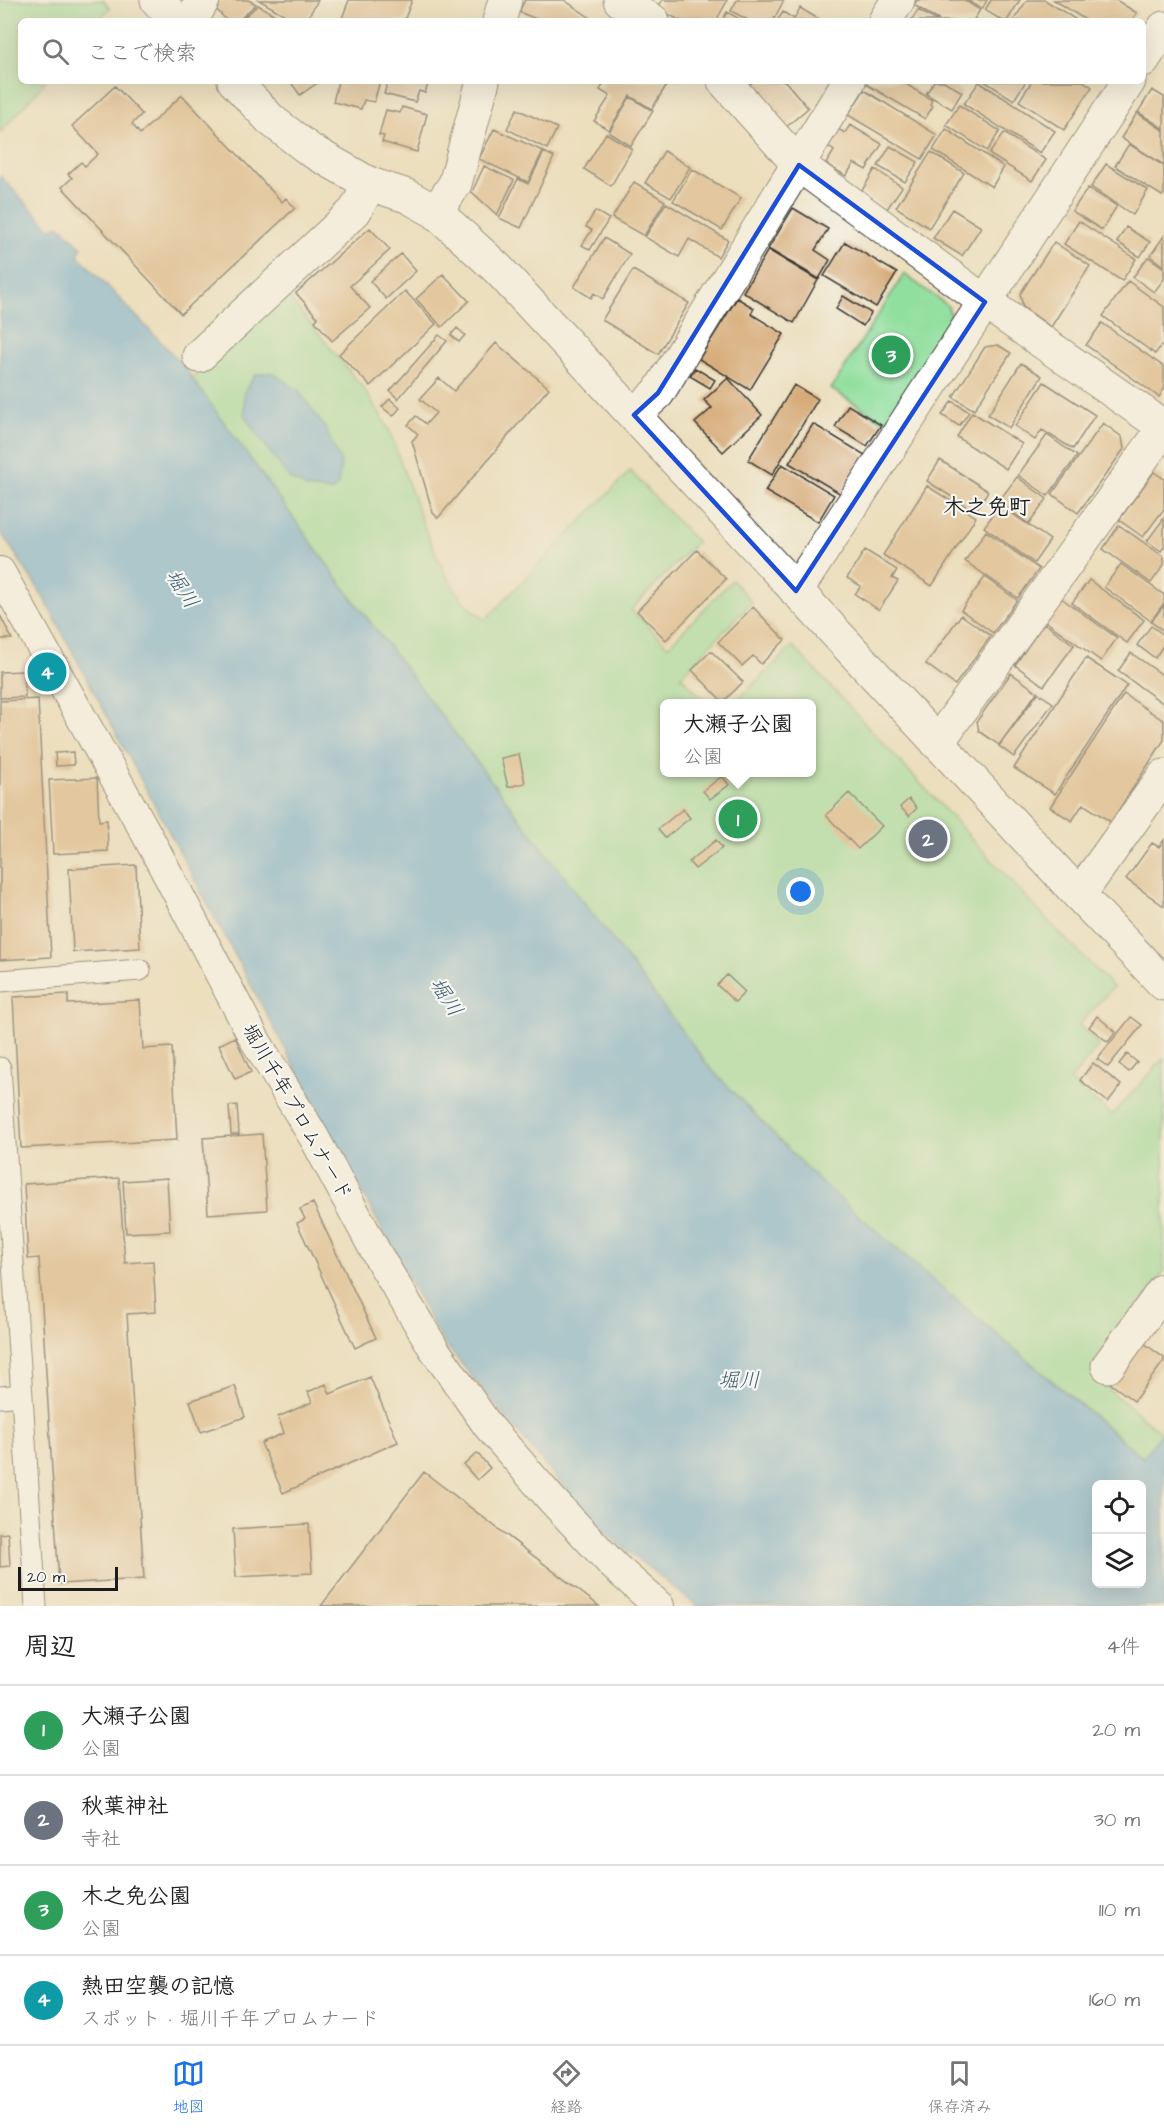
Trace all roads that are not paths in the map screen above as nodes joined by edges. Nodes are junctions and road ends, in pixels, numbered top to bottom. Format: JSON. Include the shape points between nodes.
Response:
{"nodes":[{"id":1,"x":157,"y":0,"type":"edge"},
{"id":2,"x":203,"y":0,"type":"edge"},
{"id":3,"x":505,"y":0,"type":"edge"},
{"id":4,"x":620,"y":0,"type":"edge"},
{"id":5,"x":898,"y":0,"type":"edge"},
{"id":6,"x":174,"y":18,"type":"edge"},
{"id":7,"x":193,"y":18,"type":"edge"},
{"id":8,"x":500,"y":18,"type":"edge"},
{"id":9,"x":648,"y":18,"type":"edge"},
{"id":10,"x":887,"y":18,"type":"edge"},
{"id":11,"x":1164,"y":28,"type":"edge"},
{"id":12,"x":1146,"y":55,"type":"edge"},
{"id":13,"x":237,"y":84,"type":"edge"},
{"id":14,"x":482,"y":84,"type":"edge"},
{"id":15,"x":727,"y":84,"type":"edge"},
{"id":16,"x":847,"y":84,"type":"edge"},
{"id":17,"x":1127,"y":84,"type":"edge"},
{"id":18,"x":799,"y":165,"type":"junction"},
{"id":19,"x":370,"y":184,"type":"junction"},
{"id":20,"x":436,"y":212,"type":"junction"},
{"id":21,"x":985,"y":302,"type":"junction"},
{"id":22,"x":199,"y":356,"type":"dead end"},
{"id":23,"x":634,"y":415,"type":"junction"},
{"id":24,"x":1164,"y":427,"type":"edge"},
{"id":25,"x":0,"y":572,"type":"edge"},
{"id":26,"x":796,"y":591,"type":"junction"},
{"id":27,"x":937,"y":743,"type":"junction"},
{"id":28,"x":1164,"y":776,"type":"edge"},
{"id":29,"x":1079,"y":895,"type":"junction"},
{"id":30,"x":140,"y":970,"type":"dead end"},
{"id":31,"x":0,"y":981,"type":"edge"},
{"id":32,"x":1164,"y":984,"type":"edge"},
{"id":33,"x":0,"y":1068,"type":"edge"},
{"id":34,"x":1164,"y":1290,"type":"edge"},
{"id":35,"x":1108,"y":1366,"type":"dead end"},
{"id":36,"x":22,"y":1395,"type":"junction"},
{"id":37,"x":0,"y":1397,"type":"edge"},
{"id":38,"x":36,"y":1606,"type":"edge"},
{"id":39,"x":659,"y":1606,"type":"edge"}],
"edges":[{"from":1,"to":6,"type":"street"},
{"from":2,"to":7,"type":"street"},
{"from":3,"to":8,"type":"street"},
{"from":4,"to":9,"type":"street"},
{"from":5,"to":10,"type":"street"},
{"from":11,"to":12,"type":"street"},
{"from":13,"to":19,"type":"street","via":[[271,120],[310,150]]},
{"from":14,"to":20,"type":"street","via":[[454,184]]},
{"from":15,"to":18,"type":"street"},
{"from":16,"to":18,"type":"street"},
{"from":17,"to":21,"type":"street"},
{"from":18,"to":21,"type":"street"},
{"from":18,"to":23,"type":"street","via":[[658,393]]},
{"from":19,"to":20,"type":"street","via":[[407,196]]},
{"from":19,"to":22,"type":"street","via":[[355,211]]},
{"from":20,"to":23,"type":"street","via":[[498,269]]},
{"from":21,"to":24,"type":"street"},
{"from":21,"to":26,"type":"street"},
{"from":23,"to":26,"type":"street"},
{"from":24,"to":27,"type":"street"},
{"from":25,"to":39,"type":"street","name":"堀川千年プロムナード","via":[[146,833],[254,1038],[434,1349],[488,1426],[552,1500],[614,1566]]},
{"from":26,"to":27,"type":"street"},
{"from":27,"to":29,"type":"street"},
{"from":28,"to":29,"type":"street"},
{"from":29,"to":32,"type":"street"},
{"from":30,"to":31,"type":"lane"},
{"from":33,"to":36,"type":"lane"},
{"from":34,"to":35,"type":"street"},
{"from":36,"to":37,"type":"lane"},
{"from":36,"to":38,"type":"lane"}]}
